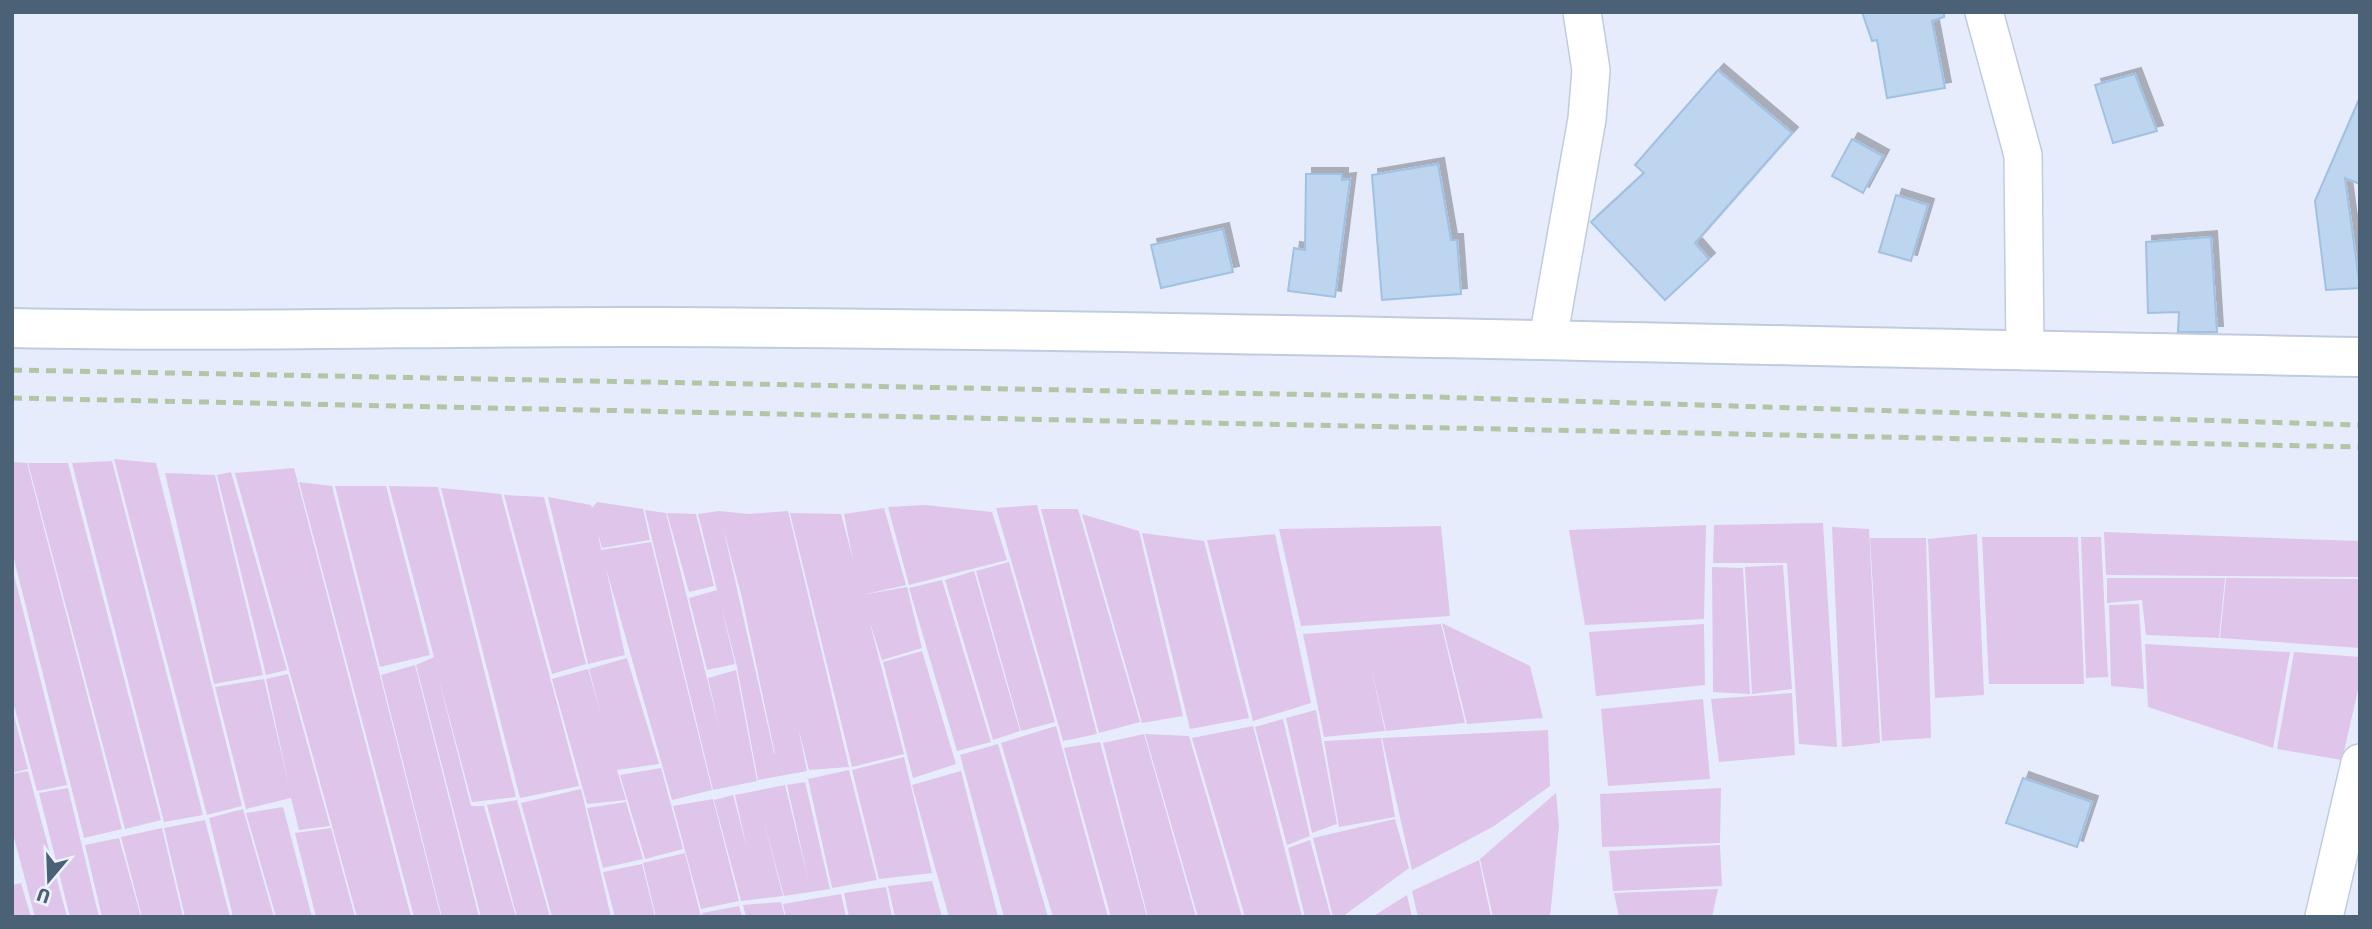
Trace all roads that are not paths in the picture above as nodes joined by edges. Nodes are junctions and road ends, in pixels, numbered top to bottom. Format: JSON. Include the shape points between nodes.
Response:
{"nodes":[{"id":1,"x":1582,"y":12,"type":"edge"},
{"id":2,"x":1984,"y":12,"type":"edge"},
{"id":3,"x":12,"y":328,"type":"edge"},
{"id":4,"x":1548,"y":339,"type":"junction"},
{"id":5,"x":2025,"y":351,"type":"junction"},
{"id":6,"x":2360,"y":357,"type":"edge"},
{"id":7,"x":2360,"y":763,"type":"edge"},
{"id":8,"x":2324,"y":917,"type":"edge"}],
"edges":[{"from":1,"to":4,"type":"street","via":[[1591,70],[1587,119]]},
{"from":2,"to":5,"type":"street","via":[[2023,155]]},
{"from":3,"to":4,"type":"street","via":[[659,327]]},
{"from":4,"to":5,"type":"street"},
{"from":5,"to":6,"type":"street"},
{"from":7,"to":8,"type":"street"}]}
